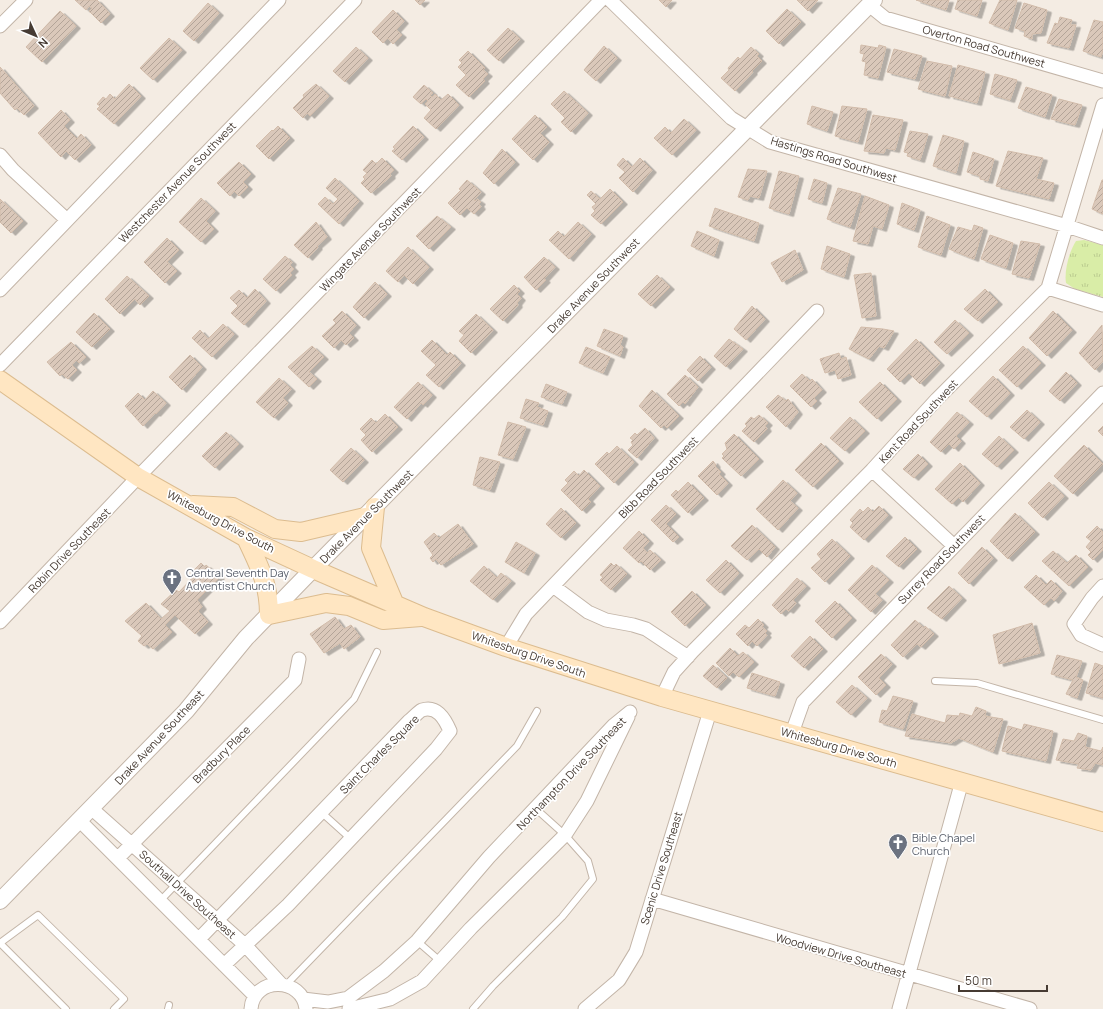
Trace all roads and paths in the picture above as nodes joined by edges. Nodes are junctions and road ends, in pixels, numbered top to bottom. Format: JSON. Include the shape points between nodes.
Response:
{"nodes":[{"id":1,"x":26,"y":0,"type":"edge"},
{"id":2,"x":279,"y":0,"type":"edge"},
{"id":3,"x":355,"y":0,"type":"edge"},
{"id":4,"x":601,"y":0,"type":"edge"},
{"id":5,"x":610,"y":0,"type":"edge"},
{"id":6,"x":871,"y":3,"type":"edge"},
{"id":7,"x":0,"y":26,"type":"edge"},
{"id":8,"x":1103,"y":81,"type":"edge"},
{"id":9,"x":1103,"y":105,"type":"edge"},
{"id":10,"x":748,"y":128,"type":"junction"},
{"id":11,"x":0,"y":155,"type":"edge"},
{"id":12,"x":67,"y":220,"type":"junction"},
{"id":13,"x":1067,"y":226,"type":"junction"},
{"id":14,"x":1103,"y":238,"type":"edge"},
{"id":15,"x":1048,"y":288,"type":"junction"},
{"id":16,"x":0,"y":290,"type":"edge"},
{"id":17,"x":1103,"y":306,"type":"edge"},
{"id":18,"x":817,"y":311,"type":"dead end"},
{"id":19,"x":0,"y":366,"type":"edge"},
{"id":20,"x":0,"y":380,"type":"edge"},
{"id":21,"x":1103,"y":393,"type":"edge"},
{"id":22,"x":872,"y":470,"type":"junction"},
{"id":23,"x":138,"y":477,"type":"junction"},
{"id":24,"x":191,"y":505,"type":"junction"},
{"id":25,"x":370,"y":512,"type":"junction"},
{"id":26,"x":246,"y":538,"type":"junction"},
{"id":27,"x":953,"y":545,"type":"junction"},
{"id":28,"x":313,"y":569,"type":"junction"},
{"id":29,"x":553,"y":586,"type":"junction"},
{"id":30,"x":1103,"y":586,"type":"edge"},
{"id":31,"x":395,"y":605,"type":"junction"},
{"id":32,"x":269,"y":615,"type":"junction"},
{"id":33,"x":424,"y":617,"type":"junction"},
{"id":34,"x":0,"y":622,"type":"edge"},
{"id":35,"x":1103,"y":645,"type":"edge"},
{"id":36,"x":506,"y":647,"type":"junction"},
{"id":37,"x":377,"y":652,"type":"dead end"},
{"id":38,"x":688,"y":657,"type":"junction"},
{"id":39,"x":299,"y":659,"type":"dead end"},
{"id":40,"x":935,"y":681,"type":"dead end"},
{"id":41,"x":662,"y":698,"type":"junction"},
{"id":42,"x":537,"y":711,"type":"dead end"},
{"id":43,"x":710,"y":711,"type":"junction"},
{"id":44,"x":1103,"y":720,"type":"edge"},
{"id":45,"x":792,"y":734,"type":"junction"},
{"id":46,"x":962,"y":781,"type":"junction"},
{"id":47,"x":91,"y":808,"type":"junction"},
{"id":48,"x":535,"y":808,"type":"junction"},
{"id":49,"x":321,"y":812,"type":"junction"},
{"id":50,"x":79,"y":820,"type":"junction"},
{"id":51,"x":1103,"y":822,"type":"edge"},
{"id":52,"x":565,"y":835,"type":"junction"},
{"id":53,"x":351,"y":839,"type":"junction"},
{"id":54,"x":132,"y":844,"type":"junction"},
{"id":55,"x":118,"y":858,"type":"junction"},
{"id":56,"x":176,"y":884,"type":"junction"},
{"id":57,"x":652,"y":899,"type":"junction"},
{"id":58,"x":0,"y":901,"type":"edge"},
{"id":59,"x":160,"y":901,"type":"junction"},
{"id":60,"x":217,"y":920,"type":"junction"},
{"id":61,"x":199,"y":939,"type":"junction"},
{"id":62,"x":417,"y":941,"type":"junction"},
{"id":63,"x":0,"y":943,"type":"edge"},
{"id":64,"x":245,"y":945,"type":"junction"},
{"id":65,"x":440,"y":961,"type":"junction"},
{"id":66,"x":224,"y":964,"type":"junction"},
{"id":67,"x":909,"y":975,"type":"junction"},
{"id":68,"x":284,"y":984,"type":"junction"},
{"id":69,"x":255,"y":996,"type":"junction"},
{"id":70,"x":304,"y":1004,"type":"edge"},
{"id":71,"x":66,"y":1009,"type":"edge"},
{"id":72,"x":114,"y":1009,"type":"edge"},
{"id":73,"x":251,"y":1009,"type":"edge"},
{"id":74,"x":349,"y":1009,"type":"edge"},
{"id":75,"x":473,"y":1009,"type":"edge"},
{"id":76,"x":585,"y":1009,"type":"edge"},
{"id":77,"x":899,"y":1009,"type":"edge"},
{"id":78,"x":1030,"y":1009,"type":"edge"}],
"edges":[{"from":1,"to":7,"type":"street"},
{"from":2,"to":12,"type":"street"},
{"from":3,"to":19,"type":"street","name":"Westchester Avenue Southwest"},
{"from":4,"to":23,"type":"street","name":"Wingate Avenue Southwest"},
{"from":5,"to":10,"type":"street","name":"Hastings Road Southwest","via":[[731,118]]},
{"from":6,"to":8,"type":"street","name":"Overton Road Southwest","via":[[885,18]]},
{"from":6,"to":10,"type":"street","name":"Drake Avenue Southwest"},
{"from":9,"to":13,"type":"street","name":"Kent Road Southwest"},
{"from":10,"to":13,"type":"street","name":"Hastings Road Southwest","via":[[770,142]]},
{"from":10,"to":25,"type":"street","name":"Drake Avenue Southwest"},
{"from":11,"to":12,"type":"street"},
{"from":12,"to":16,"type":"street"},
{"from":13,"to":14,"type":"street","name":"Hastings Road Southwest"},
{"from":13,"to":15,"type":"street","name":"Kent Road Southwest"},
{"from":15,"to":17,"type":"street"},
{"from":15,"to":22,"type":"street","name":"Kent Road Southwest"},
{"from":18,"to":29,"type":"street","name":"Bibb Road Southwest"},
{"from":20,"to":23,"type":"main road","name":"Whitesburg Drive South"},
{"from":21,"to":27,"type":"street","name":"Surrey Road Southwest"},
{"from":22,"to":27,"type":"street"},
{"from":22,"to":38,"type":"street","name":"Kent Road Southwest"},
{"from":23,"to":24,"type":"main road","name":"Whitesburg Drive South"},
{"from":23,"to":34,"type":"street","name":"Robin Drive Southeast"},
{"from":24,"to":25,"type":"main road","via":[[233,507],[275,529],[301,532]]},
{"from":24,"to":26,"type":"main road","name":"Whitesburg Drive South"},
{"from":25,"to":28,"type":"street","name":"Drake Avenue Southwest"},
{"from":25,"to":31,"type":"main road","via":[[371,548]]},
{"from":26,"to":28,"type":"main road","name":"Whitesburg Drive South"},
{"from":26,"to":32,"type":"main road","via":[[264,575],[269,596]]},
{"from":27,"to":45,"type":"street","name":"Surrey Road Southwest","via":[[802,702]]},
{"from":28,"to":31,"type":"main road","name":"Whitesburg Drive South"},
{"from":28,"to":32,"type":"street","name":"Drake Avenue Southeast"},
{"from":29,"to":36,"type":"street","name":"Bibb Road Southwest","via":[[526,614]]},
{"from":29,"to":38,"type":"street","via":[[588,612],[606,620],[633,624],[646,629]]},
{"from":30,"to":35,"type":"street","via":[[1074,624],[1081,635]]},
{"from":31,"to":33,"type":"main road","name":"Whitesburg Drive South"},
{"from":32,"to":33,"type":"main road","via":[[326,603],[349,606],[383,620]]},
{"from":32,"to":47,"type":"street","name":"Drake Avenue Southeast","via":[[246,638],[186,711]]},
{"from":33,"to":36,"type":"main road","name":"Whitesburg Drive South"},
{"from":36,"to":41,"type":"main road","name":"Whitesburg Drive South"},
{"from":37,"to":56,"type":"lane","via":[[354,699]]},
{"from":38,"to":41,"type":"street","name":"Kent Road Southwest","via":[[674,672]]},
{"from":39,"to":54,"type":"street","name":"Bradbury Place","via":[[295,680]]},
{"from":40,"to":44,"type":"lane","via":[[977,683]]},
{"from":41,"to":43,"type":"main road","name":"Whitesburg Drive South"},
{"from":42,"to":68,"type":"lane","via":[[517,746]]},
{"from":43,"to":45,"type":"main road","name":"Whitesburg Drive South"},
{"from":43,"to":57,"type":"street","name":"Scenic Drive Southeast"},
{"from":45,"to":46,"type":"main road","name":"Whitesburg Drive South"},
{"from":46,"to":51,"type":"main road","name":"Whitesburg Drive South"},
{"from":46,"to":67,"type":"street"},
{"from":47,"to":50,"type":"street","name":"Drake Avenue Southeast"},
{"from":47,"to":54,"type":"street","name":"Southall Drive Southeast"},
{"from":48,"to":52,"type":"lane"},
{"from":48,"to":52,"type":"street","name":"Northampton Drive Southeast","via":[[630,712],[587,800]]},
{"from":48,"to":62,"type":"street","name":"Northampton Drive Southeast"},
{"from":49,"to":53,"type":"lane"},
{"from":49,"to":53,"type":"street","name":"Saint Charles Square","via":[[422,710],[434,710],[444,718],[450,731]]},
{"from":49,"to":60,"type":"street","name":"Saint Charles Square"},
{"from":50,"to":55,"type":"street","name":"Southall Drive Southeast"},
{"from":50,"to":58,"type":"street","name":"Drake Avenue Southeast"},
{"from":52,"to":65,"type":"street","name":"Northampton Drive Southeast"},
{"from":52,"to":75,"type":"lane","via":[[588,861],[593,879],[562,917]]},
{"from":53,"to":64,"type":"street","name":"Saint Charles Square","via":[[288,905]]},
{"from":54,"to":55,"type":"street","name":"Bradbury Place"},
{"from":54,"to":56,"type":"street","name":"Southall Drive Southeast"},
{"from":55,"to":59,"type":"street","name":"Southall Drive Southeast"},
{"from":56,"to":59,"type":"lane"},
{"from":56,"to":60,"type":"street","name":"Southall Drive Southeast"},
{"from":57,"to":67,"type":"street","name":"Woodview Drive Southeast"},
{"from":57,"to":76,"type":"street","name":"Scenic Drive Southeast","via":[[636,952],[619,980]]},
{"from":59,"to":61,"type":"street","name":"Southall Drive Southeast"},
{"from":60,"to":61,"type":"street","name":"Saint Charles Square"},
{"from":60,"to":64,"type":"street","name":"Southall Drive Southeast"},
{"from":61,"to":66,"type":"street","name":"Southall Drive Southeast"},
{"from":62,"to":65,"type":"lane"},
{"from":62,"to":70,"type":"street","name":"Northampton Drive Southeast","via":[[384,971],[348,998]]},
{"from":63,"to":71,"type":"lane"},
{"from":63,"to":72,"type":"lane","via":[[38,915],[124,999]]},
{"from":64,"to":66,"type":"street","name":"Saint Charles Square"},
{"from":64,"to":68,"type":"street","name":"Southall Drive Southeast"},
{"from":65,"to":74,"type":"street","name":"Northampton Drive Southeast","via":[[422,981],[390,999]]},
{"from":66,"to":69,"type":"street","name":"Southall Drive Southeast"},
{"from":67,"to":77,"type":"street"},
{"from":67,"to":78,"type":"street","name":"Woodview Drive Southeast"},
{"from":68,"to":69,"type":"street","via":[[271,985]]},
{"from":68,"to":70,"type":"street","name":"Southall Drive Southeast","via":[[295,989]]},
{"from":69,"to":73,"type":"street"}]}
